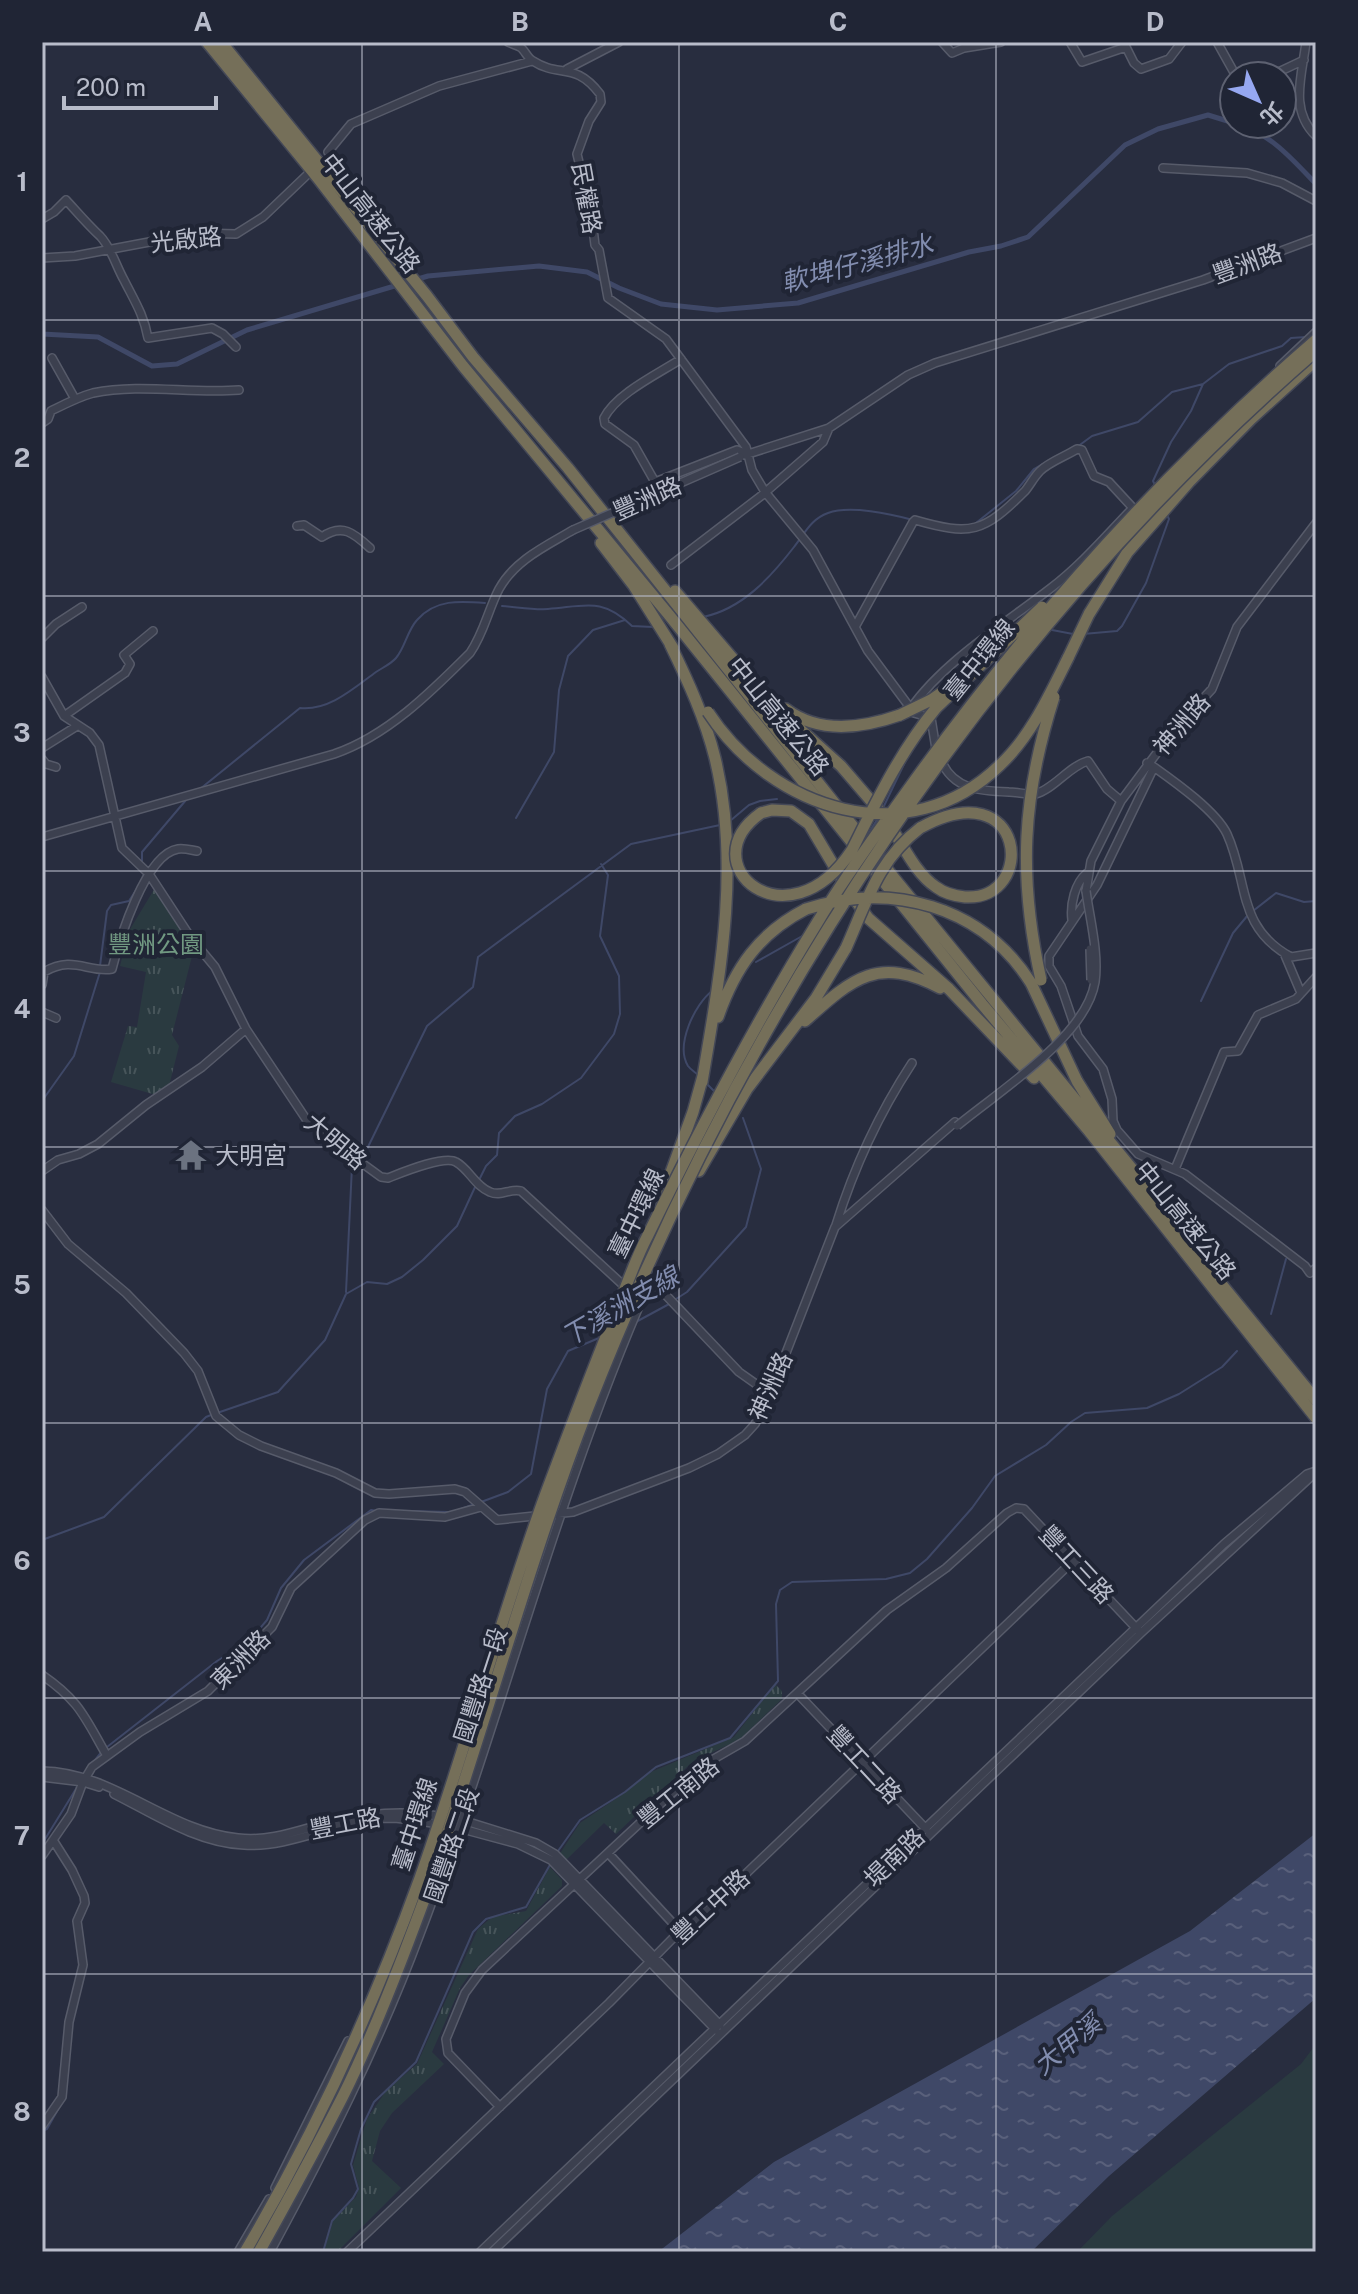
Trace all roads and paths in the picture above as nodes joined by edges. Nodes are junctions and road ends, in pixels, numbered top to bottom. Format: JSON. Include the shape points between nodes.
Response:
{"nodes":[{"id":1,"x":207,"y":42,"type":"edge"},
{"id":2,"x":221,"y":42,"type":"edge"},
{"id":3,"x":508,"y":42,"type":"edge"},
{"id":4,"x":619,"y":42,"type":"edge"},
{"id":5,"x":942,"y":42,"type":"edge"},
{"id":6,"x":1001,"y":42,"type":"edge"},
{"id":7,"x":1070,"y":42,"type":"edge"},
{"id":8,"x":1182,"y":42,"type":"edge"},
{"id":9,"x":1217,"y":42,"type":"edge"},
{"id":10,"x":1306,"y":42,"type":"edge"},
{"id":11,"x":1227,"y":60,"type":"edge"},
{"id":12,"x":1304,"y":60,"type":"junction"},
{"id":13,"x":532,"y":61,"type":"junction"},
{"id":14,"x":1298,"y":63,"type":"edge"},
{"id":15,"x":567,"y":69,"type":"junction"},
{"id":16,"x":1316,"y":136,"type":"edge"},
{"id":17,"x":328,"y":152,"type":"dead end"},
{"id":18,"x":1163,"y":168,"type":"dead end"},
{"id":19,"x":308,"y":174,"type":"dead end"},
{"id":20,"x":1316,"y":201,"type":"edge"},
{"id":21,"x":42,"y":219,"type":"edge"},
{"id":22,"x":1316,"y":238,"type":"edge"},
{"id":23,"x":108,"y":250,"type":"junction"},
{"id":24,"x":42,"y":258,"type":"edge"},
{"id":25,"x":1313,"y":336,"type":"edge"},
{"id":26,"x":236,"y":347,"type":"dead end"},
{"id":27,"x":1316,"y":351,"type":"edge"},
{"id":28,"x":52,"y":358,"type":"dead end"},
{"id":29,"x":681,"y":359,"type":"junction"},
{"id":30,"x":1316,"y":360,"type":"edge"},
{"id":31,"x":239,"y":390,"type":"dead end"},
{"id":32,"x":75,"y":399,"type":"junction"},
{"id":33,"x":42,"y":423,"type":"edge"},
{"id":34,"x":829,"y":428,"type":"junction"},
{"id":35,"x":743,"y":456,"type":"junction"},
{"id":36,"x":541,"y":458,"type":"junction"},
{"id":37,"x":765,"y":492,"type":"junction"},
{"id":38,"x":1133,"y":508,"type":"junction"},
{"id":39,"x":1316,"y":523,"type":"edge"},
{"id":40,"x":297,"y":526,"type":"dead end"},
{"id":41,"x":370,"y":548,"type":"dead end"},
{"id":42,"x":671,"y":565,"type":"dead end"},
{"id":43,"x":82,"y":607,"type":"dead end"},
{"id":44,"x":679,"y":610,"type":"junction"},
{"id":45,"x":699,"y":626,"type":"junction"},
{"id":46,"x":855,"y":627,"type":"junction"},
{"id":47,"x":153,"y":631,"type":"dead end"},
{"id":48,"x":42,"y":638,"type":"edge"},
{"id":49,"x":992,"y":655,"type":"junction"},
{"id":50,"x":1068,"y":658,"type":"junction"},
{"id":51,"x":42,"y":677,"type":"edge"},
{"id":52,"x":754,"y":684,"type":"junction"},
{"id":53,"x":905,"y":712,"type":"junction"},
{"id":54,"x":64,"y":716,"type":"junction"},
{"id":55,"x":706,"y":716,"type":"junction"},
{"id":56,"x":77,"y":726,"type":"junction"},
{"id":57,"x":42,"y":748,"type":"edge"},
{"id":58,"x":42,"y":759,"type":"edge"},
{"id":59,"x":1151,"y":765,"type":"junction"},
{"id":60,"x":56,"y":767,"type":"dead end"},
{"id":61,"x":1121,"y":801,"type":"junction"},
{"id":62,"x":115,"y":816,"type":"junction"},
{"id":63,"x":42,"y":837,"type":"edge"},
{"id":64,"x":197,"y":851,"type":"dead end"},
{"id":65,"x":1087,"y":873,"type":"junction"},
{"id":66,"x":149,"y":874,"type":"junction"},
{"id":67,"x":1072,"y":920,"type":"junction"},
{"id":68,"x":1284,"y":953,"type":"junction"},
{"id":69,"x":1316,"y":953,"type":"edge"},
{"id":70,"x":1316,"y":977,"type":"edge"},
{"id":71,"x":1036,"y":982,"type":"junction"},
{"id":72,"x":42,"y":985,"type":"edge"},
{"id":73,"x":1301,"y":993,"type":"junction"},
{"id":74,"x":963,"y":1005,"type":"junction"},
{"id":75,"x":42,"y":1012,"type":"edge"},
{"id":76,"x":56,"y":1018,"type":"dead end"},
{"id":77,"x":246,"y":1029,"type":"junction"},
{"id":78,"x":912,"y":1063,"type":"dead end"},
{"id":79,"x":702,"y":1082,"type":"junction"},
{"id":80,"x":747,"y":1089,"type":"junction"},
{"id":81,"x":1089,"y":1131,"type":"junction"},
{"id":82,"x":1175,"y":1169,"type":"junction"},
{"id":83,"x":42,"y":1171,"type":"edge"},
{"id":84,"x":1164,"y":1208,"type":"junction"},
{"id":85,"x":42,"y":1210,"type":"edge"},
{"id":86,"x":835,"y":1227,"type":"junction"},
{"id":87,"x":644,"y":1241,"type":"junction"},
{"id":88,"x":660,"y":1241,"type":"junction"},
{"id":89,"x":1316,"y":1268,"type":"edge"},
{"id":90,"x":622,"y":1284,"type":"junction"},
{"id":91,"x":647,"y":1288,"type":"junction"},
{"id":92,"x":770,"y":1394,"type":"junction"},
{"id":93,"x":1312,"y":1401,"type":"edge"},
{"id":94,"x":1316,"y":1418,"type":"edge"},
{"id":95,"x":1316,"y":1472,"type":"edge"},
{"id":96,"x":481,"y":1507,"type":"junction"},
{"id":97,"x":1007,"y":1513,"type":"joint"},
{"id":98,"x":560,"y":1515,"type":"junction"},
{"id":99,"x":534,"y":1516,"type":"junction"},
{"id":100,"x":1073,"y":1561,"type":"junction"},
{"id":101,"x":1138,"y":1630,"type":"junction"},
{"id":102,"x":42,"y":1675,"type":"edge"},
{"id":103,"x":798,"y":1694,"type":"junction"},
{"id":104,"x":107,"y":1756,"type":"junction"},
{"id":105,"x":863,"y":1761,"type":"junction"},
{"id":106,"x":42,"y":1774,"type":"edge"},
{"id":107,"x":84,"y":1780,"type":"junction"},
{"id":108,"x":436,"y":1819,"type":"junction"},
{"id":109,"x":460,"y":1824,"type":"junction"},
{"id":110,"x":928,"y":1831,"type":"junction"},
{"id":111,"x":53,"y":1840,"type":"junction"},
{"id":112,"x":608,"y":1853,"type":"junction"},
{"id":113,"x":42,"y":1856,"type":"edge"},
{"id":114,"x":578,"y":1881,"type":"junction"},
{"id":115,"x":680,"y":1931,"type":"junction"},
{"id":116,"x":653,"y":1960,"type":"junction"},
{"id":117,"x":719,"y":2029,"type":"junction"},
{"id":118,"x":500,"y":2107,"type":"junction"},
{"id":119,"x":42,"y":2126,"type":"edge"},
{"id":120,"x":238,"y":2252,"type":"edge"},
{"id":121,"x":245,"y":2252,"type":"edge"},
{"id":122,"x":259,"y":2252,"type":"edge"},
{"id":123,"x":270,"y":2252,"type":"edge"},
{"id":124,"x":347,"y":2252,"type":"edge"},
{"id":125,"x":480,"y":2252,"type":"edge"},
{"id":126,"x":492,"y":2252,"type":"edge"}],
"edges":[{"from":1,"to":36,"type":"highway","name":"中山高速公路"},
{"from":2,"to":44,"type":"highway","name":"中山高速公路"},
{"from":3,"to":13,"type":"street","name":"民權路"},
{"from":4,"to":15,"type":"street"},
{"from":5,"to":6,"type":"street","via":[[952,53]]},
{"from":7,"to":8,"type":"street","via":[[1082,62],[1126,47],[1141,69],[1169,59]]},
{"from":9,"to":11,"type":"street"},
{"from":10,"to":12,"type":"street"},
{"from":12,"to":14,"type":"street"},
{"from":12,"to":16,"type":"street","via":[[1299,109]]},
{"from":13,"to":15,"type":"street","name":"民權路"},
{"from":13,"to":17,"type":"street","via":[[458,79],[351,124]]},
{"from":15,"to":29,"type":"street","name":"民權路","via":[[600,94],[577,154],[604,291],[666,339]]},
{"from":18,"to":20,"type":"street","via":[[1247,173]]},
{"from":19,"to":23,"type":"street","name":"光啟路","via":[[263,217],[236,234],[197,233]]},
{"from":21,"to":23,"type":"street","via":[[66,200]]},
{"from":22,"to":34,"type":"street","name":"豐洲路","via":[[1203,280],[935,363]]},
{"from":23,"to":24,"type":"street","name":"光啟路"},
{"from":23,"to":26,"type":"street","via":[[133,292],[148,338],[212,328]]},
{"from":25,"to":38,"type":"street"},
{"from":25,"to":49,"type":"highway","bridge":true,"via":[[1178,461]]},
{"from":25,"to":87,"type":"highway","name":"臺中環線","bridge":true,"via":[[1107,542],[941,744],[818,920]]},
{"from":27,"to":88,"type":"highway","name":"臺中環線","bridge":true,"via":[[1182,478],[1113,552],[1024,653],[958,739],[827,928],[747,1065]]},
{"from":28,"to":32,"type":"street"},
{"from":29,"to":35,"type":"street","via":[[746,447]]},
{"from":29,"to":35,"type":"street","via":[[612,406],[605,424],[634,445],[655,482],[737,450]]},
{"from":30,"to":50,"type":"highway","bridge":true,"via":[[1190,481],[1127,553]]},
{"from":31,"to":32,"type":"street","via":[[152,388]]},
{"from":32,"to":33,"type":"street","via":[[51,411]]},
{"from":34,"to":35,"type":"street","name":"豐洲路"},
{"from":34,"to":37,"type":"street","via":[[823,442]]},
{"from":35,"to":37,"type":"street"},
{"from":35,"to":62,"type":"street","name":"豐洲路","bridge":true,"via":[[573,530],[533,553],[501,586],[470,653],[374,737],[334,754]]},
{"from":36,"to":44,"type":"highway","name":"中山高速公路"},
{"from":36,"to":55,"type":"highway","via":[[655,618]]},
{"from":37,"to":42,"type":"street"},
{"from":37,"to":46,"type":"street","via":[[806,539]]},
{"from":38,"to":46,"type":"street","via":[[1109,482],[1094,476],[1077,449],[1041,470],[1005,510],[971,530],[915,520]]},
{"from":38,"to":53,"type":"street","via":[[1067,574],[924,690]]},
{"from":39,"to":59,"type":"street","name":"神洲路","via":[[1237,627],[1212,689]]},
{"from":40,"to":41,"type":"street","via":[[322,537],[341,529]]},
{"from":43,"to":48,"type":"street"},
{"from":44,"to":45,"type":"highway","name":"中山高速公路"},
{"from":44,"to":81,"type":"highway","name":"中山高速公路","via":[[690,641]]},
{"from":45,"to":52,"type":"highway"},
{"from":45,"to":84,"type":"highway","name":"中山高速公路","via":[[996,1005]]},
{"from":46,"to":53,"type":"street"},
{"from":47,"to":54,"type":"street","via":[[124,655],[130,664],[125,673]]},
{"from":49,"to":53,"type":"highway","bridge":true,"via":[[931,700]]},
{"from":49,"to":74,"type":"highway","bridge":true,"via":[[921,726],[852,850],[822,884],[780,897],[758,891],[738,865],[737,847],[744,828],[761,813],[791,811],[809,824],[857,904],[879,930]]},
{"from":50,"to":55,"type":"highway","bridge":true,"via":[[1024,739],[998,768],[951,797],[901,811],[846,809],[795,793],[743,756]]},
{"from":50,"to":71,"type":"highway","bridge":true,"via":[[1029,796],[1025,877]]},
{"from":51,"to":54,"type":"street"},
{"from":52,"to":53,"type":"highway","via":[[791,713],[822,725],[852,727]]},
{"from":52,"to":80,"type":"highway","bridge":true,"via":[[868,796],[919,871],[935,887],[957,896],[982,895],[1005,877],[1012,852],[1006,830],[991,817],[967,811],[920,828],[903,841],[876,878],[831,976]]},
{"from":53,"to":61,"type":"street","via":[[931,718],[946,774],[962,786],[1035,794],[1088,761]]},
{"from":54,"to":56,"type":"street","name":"大明路"},
{"from":55,"to":79,"type":"highway","via":[[726,824],[727,861],[721,971]]},
{"from":56,"to":57,"type":"street"},
{"from":56,"to":62,"type":"street","name":"大明路","via":[[99,745]]},
{"from":58,"to":60,"type":"street"},
{"from":59,"to":61,"type":"street","name":"神洲路"},
{"from":59,"to":67,"type":"street","via":[[1097,885]]},
{"from":59,"to":68,"type":"street","via":[[1217,819],[1234,853],[1247,911]]},
{"from":61,"to":65,"type":"street","name":"神洲路"},
{"from":62,"to":63,"type":"street","name":"豐洲路"},
{"from":62,"to":66,"type":"street","name":"大明路","via":[[122,848]]},
{"from":64,"to":66,"type":"street","via":[[170,852]]},
{"from":65,"to":67,"type":"street","via":[[1076,888]]},
{"from":65,"to":86,"type":"street","name":"神洲路","bridge":true,"via":[[1096,969],[1086,1009],[1069,1033]]},
{"from":66,"to":72,"type":"street","via":[[119,939],[112,969],[57,967],[44,972]]},
{"from":66,"to":77,"type":"street","name":"大明路","via":[[215,967]]},
{"from":67,"to":82,"type":"street","via":[[1048,959],[1078,1036],[1103,1069],[1113,1121],[1138,1154]]},
{"from":68,"to":69,"type":"street"},
{"from":68,"to":73,"type":"street"},
{"from":70,"to":73,"type":"street"},
{"from":71,"to":79,"type":"highway","bridge":true,"via":[[994,940],[925,903],[884,898],[815,907],[779,924],[744,959],[723,1003]]},
{"from":71,"to":84,"type":"highway","via":[[1065,1056],[1102,1122]]},
{"from":73,"to":82,"type":"street","via":[[1258,1015],[1238,1051],[1224,1052]]},
{"from":74,"to":80,"type":"highway","via":[[942,988],[906,973],[860,977],[795,1030]]},
{"from":74,"to":81,"type":"highway"},
{"from":75,"to":76,"type":"street"},
{"from":77,"to":83,"type":"street","via":[[98,1144]]},
{"from":77,"to":90,"type":"street","name":"大明路","via":[[306,1119],[376,1175],[388,1178],[446,1160],[456,1162],[490,1192],[521,1191]]},
{"from":78,"to":86,"type":"street","via":[[867,1140]]},
{"from":79,"to":87,"type":"highway","bridge":true},
{"from":80,"to":88,"type":"highway","bridge":true},
{"from":81,"to":93,"type":"highway","name":"中山高速公路"},
{"from":82,"to":89,"type":"street","via":[[1310,1273]]},
{"from":84,"to":93,"type":"highway","name":"中山高速公路"},
{"from":85,"to":96,"type":"street","name":"神洲路","via":[[68,1244],[126,1293],[184,1353],[196,1367],[216,1416],[239,1435],[375,1493],[455,1489]]},
{"from":86,"to":92,"type":"street","name":"神洲路"},
{"from":87,"to":121,"type":"highway","name":"臺中環線","bridge":true,"via":[[543,1501],[420,1877],[382,1975],[335,2086]]},
{"from":88,"to":122,"type":"highway","name":"臺中環線","bridge":true,"via":[[586,1413],[393,1980],[345,2092]]},
{"from":90,"to":91,"type":"street"},
{"from":90,"to":99,"type":"street","name":"國豐路一段"},
{"from":91,"to":92,"type":"street","via":[[661,1290],[739,1372]]},
{"from":91,"to":98,"type":"street","name":"國豐路二段"},
{"from":92,"to":98,"type":"street","name":"神洲路","via":[[755,1424],[718,1454]]},
{"from":93,"to":94,"type":"highway","name":"中山高速公路"},
{"from":95,"to":101,"type":"street","name":"堤南路","via":[[1224,1544]]},
{"from":96,"to":99,"type":"street","name":"神洲路","via":[[497,1520]]},
{"from":96,"to":104,"type":"street","name":"東洲路","via":[[445,1517],[379,1513],[365,1520],[291,1588],[272,1627],[208,1691]]},
{"from":97,"to":100,"type":"street","name":"豐工三路","via":[[1024,1509]]},
{"from":97,"to":103,"type":"street","name":"豐工南路","via":[[946,1568],[887,1610]]},
{"from":98,"to":99,"type":"street","name":"神洲路"},
{"from":98,"to":109,"type":"street","name":"國豐路二段"},
{"from":99,"to":108,"type":"street","name":"國豐路一段"},
{"from":100,"to":101,"type":"street","name":"豐工三路"},
{"from":100,"to":105,"type":"street","name":"豐工中路"},
{"from":101,"to":110,"type":"street","name":"堤南路"},
{"from":102,"to":104,"type":"street","via":[[69,1694]]},
{"from":103,"to":105,"type":"street","name":"豐工二路"},
{"from":103,"to":112,"type":"street","name":"豐工南路","via":[[733,1750],[697,1771]]},
{"from":104,"to":107,"type":"street","name":"東洲路"},
{"from":105,"to":110,"type":"street","name":"豐工二路"},
{"from":105,"to":115,"type":"street","name":"豐工中路"},
{"from":106,"to":107,"type":"street","name":"豐工路"},
{"from":107,"to":108,"type":"street","name":"豐工路","via":[[190,1832],[232,1844],[276,1845],[387,1818]]},
{"from":107,"to":111,"type":"street","name":"東洲路","via":[[71,1814]]},
{"from":108,"to":109,"type":"street","name":"豐工路"},
{"from":108,"to":120,"type":"street","name":"國豐路一段","via":[[368,1999],[305,2131]]},
{"from":109,"to":114,"type":"street","name":"豐工路","via":[[536,1843]]},
{"from":109,"to":123,"type":"street","name":"國豐路二段","via":[[352,2096]]},
{"from":110,"to":117,"type":"street","name":"堤南路"},
{"from":111,"to":113,"type":"street","name":"東洲路"},
{"from":111,"to":119,"type":"street","via":[[85,1903],[77,1921],[82,1974],[69,2022],[62,2097]]},
{"from":112,"to":114,"type":"street","name":"豐工南路"},
{"from":112,"to":115,"type":"street"},
{"from":114,"to":116,"type":"street","name":"豐工路"},
{"from":114,"to":118,"type":"street","name":"豐工南路","via":[[477,1977],[446,2039],[448,2053]]},
{"from":115,"to":116,"type":"street","name":"豐工中路"},
{"from":116,"to":117,"type":"street","name":"豐工路"},
{"from":116,"to":118,"type":"street","name":"豐工中路"},
{"from":117,"to":125,"type":"street","name":"堤南路"},
{"from":117,"to":126,"type":"street","name":"堤南路"},
{"from":118,"to":124,"type":"street","name":"豐工中路"}]}
